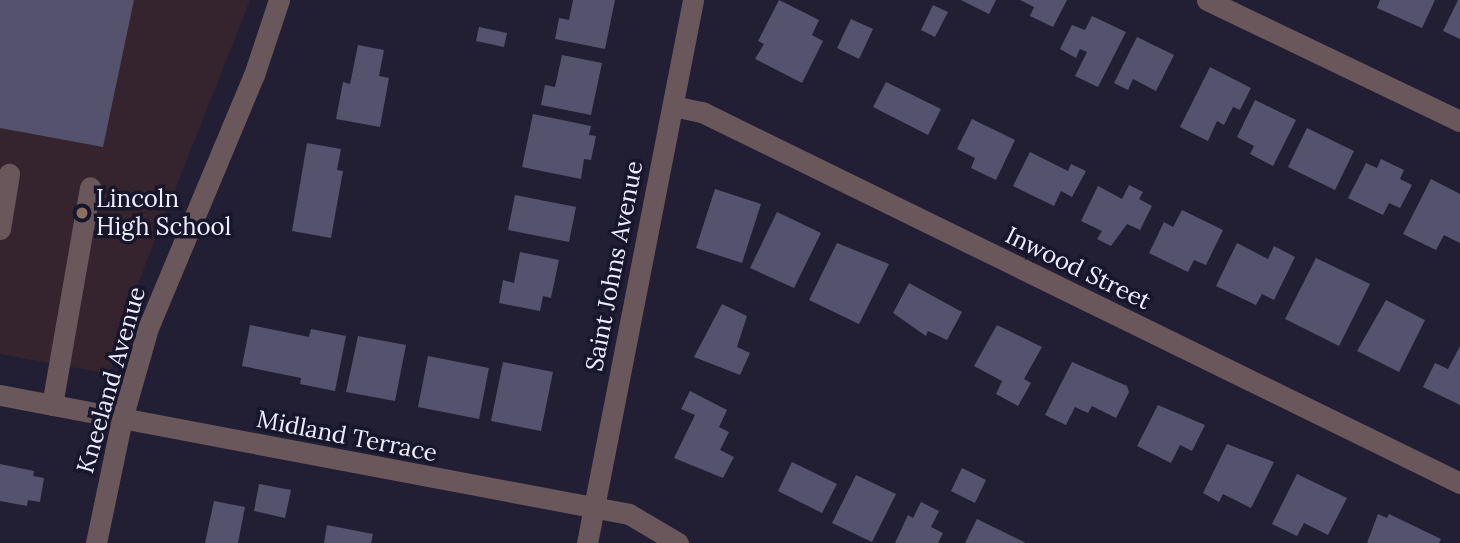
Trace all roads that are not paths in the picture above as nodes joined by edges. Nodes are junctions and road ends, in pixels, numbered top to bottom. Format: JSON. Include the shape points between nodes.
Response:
{"nodes":[{"id":1,"x":279,"y":0,"type":"edge"},
{"id":2,"x":694,"y":0,"type":"edge"},
{"id":3,"x":1207,"y":0,"type":"edge"},
{"id":4,"x":673,"y":106,"type":"junction"},
{"id":5,"x":1460,"y":121,"type":"edge"},
{"id":6,"x":9,"y":174,"type":"dead end"},
{"id":7,"x":90,"y":187,"type":"dead end"},
{"id":8,"x":0,"y":229,"type":"edge"},
{"id":9,"x":0,"y":395,"type":"edge"},
{"id":10,"x":52,"y":405,"type":"junction"},
{"id":11,"x":122,"y":419,"type":"junction"},
{"id":12,"x":1460,"y":483,"type":"edge"},
{"id":13,"x":594,"y":510,"type":"junction"},
{"id":14,"x":96,"y":543,"type":"edge"},
{"id":15,"x":587,"y":543,"type":"edge"},
{"id":16,"x":678,"y":543,"type":"edge"}],
"edges":[{"from":1,"to":11,"type":"street","name":"Kneeland Avenue","via":[[254,75],[148,328]]},
{"from":2,"to":4,"type":"street","name":"Saint Johns Avenue"},
{"from":3,"to":5,"type":"street"},
{"from":4,"to":12,"type":"street","name":"Inwood Street","via":[[702,112]]},
{"from":4,"to":13,"type":"street","name":"Saint Johns Avenue"},
{"from":6,"to":8,"type":"street"},
{"from":7,"to":10,"type":"street"},
{"from":9,"to":10,"type":"street","name":"Midland Terrace"},
{"from":10,"to":11,"type":"street","name":"Midland Terrace"},
{"from":11,"to":13,"type":"street","name":"Midland Terrace"},
{"from":11,"to":14,"type":"street","name":"Kneeland Avenue"},
{"from":13,"to":15,"type":"street","name":"Saint Johns Avenue"},
{"from":13,"to":16,"type":"street","name":"Midland Terrace","via":[[628,514]]}]}
